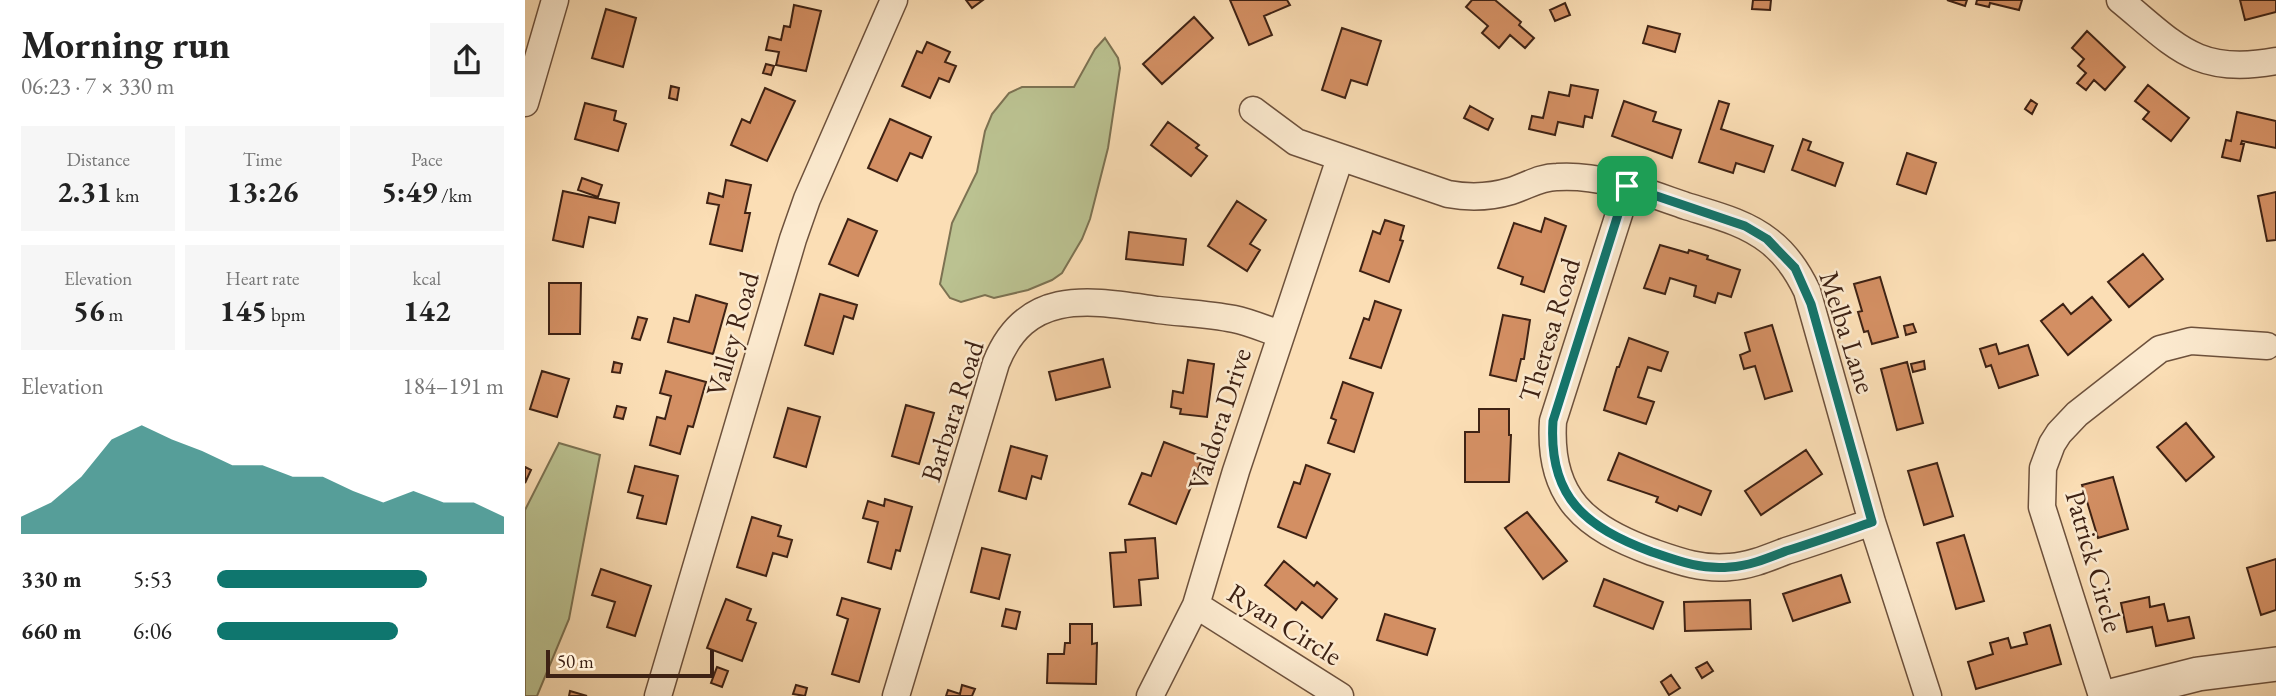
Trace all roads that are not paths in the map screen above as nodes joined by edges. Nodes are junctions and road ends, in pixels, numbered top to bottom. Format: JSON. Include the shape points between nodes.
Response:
{"nodes":[{"id":1,"x":555,"y":0,"type":"edge"},
{"id":2,"x":894,"y":0,"type":"edge"},
{"id":3,"x":2120,"y":0,"type":"edge"},
{"id":4,"x":2276,"y":61,"type":"edge"},
{"id":5,"x":525,"y":103,"type":"edge"},
{"id":6,"x":1253,"y":110,"type":"dead end"},
{"id":7,"x":1340,"y":158,"type":"junction"},
{"id":8,"x":1627,"y":186,"type":"junction"},
{"id":9,"x":1280,"y":334,"type":"junction"},
{"id":10,"x":2267,"y":346,"type":"dead end"},
{"id":11,"x":1872,"y":522,"type":"junction"},
{"id":12,"x":1196,"y":605,"type":"junction"},
{"id":13,"x":2276,"y":664,"type":"edge"},
{"id":14,"x":658,"y":696,"type":"edge"},
{"id":15,"x":896,"y":696,"type":"edge"},
{"id":16,"x":1150,"y":696,"type":"edge"},
{"id":17,"x":1340,"y":696,"type":"edge"},
{"id":18,"x":1928,"y":696,"type":"edge"},
{"id":19,"x":2102,"y":696,"type":"edge"},
{"id":20,"x":2111,"y":696,"type":"edge"}],
"edges":[{"from":1,"to":5,"type":"street"},
{"from":2,"to":14,"type":"street","name":"Valley Road","via":[[796,228]]},
{"from":3,"to":4,"type":"street","via":[[2182,50],[2207,62],[2237,66]]},
{"from":6,"to":7,"type":"street","name":"Melba Lane","via":[[1296,142]]},
{"from":7,"to":8,"type":"street","name":"Melba Lane","via":[[1460,196],[1501,193],[1557,177]]},
{"from":7,"to":9,"type":"street","name":"Valdora Drive"},
{"from":8,"to":11,"type":"street","name":"Melba Lane","via":[[1745,226],[1767,239],[1795,268],[1811,304]]},
{"from":8,"to":11,"type":"street","name":"Theresa Road","via":[[1553,421],[1559,477],[1578,509],[1624,542],[1676,561],[1717,568],[1744,565]]},
{"from":9,"to":12,"type":"street","name":"Valdora Drive"},
{"from":9,"to":15,"type":"street","name":"Barbara Road","via":[[1234,319],[1085,301],[1038,313],[1018,328],[993,370]]},
{"from":10,"to":19,"type":"street","name":"Patrick Circle","via":[[2191,341],[2160,349],[2077,414],[2052,444],[2043,468],[2042,507]]},
{"from":11,"to":18,"type":"street","name":"Melba Lane"},
{"from":12,"to":16,"type":"street","name":"Valdora Drive"},
{"from":12,"to":17,"type":"street","name":"Ryan Circle"},
{"from":13,"to":20,"type":"street","via":[[2197,674]]}]}
